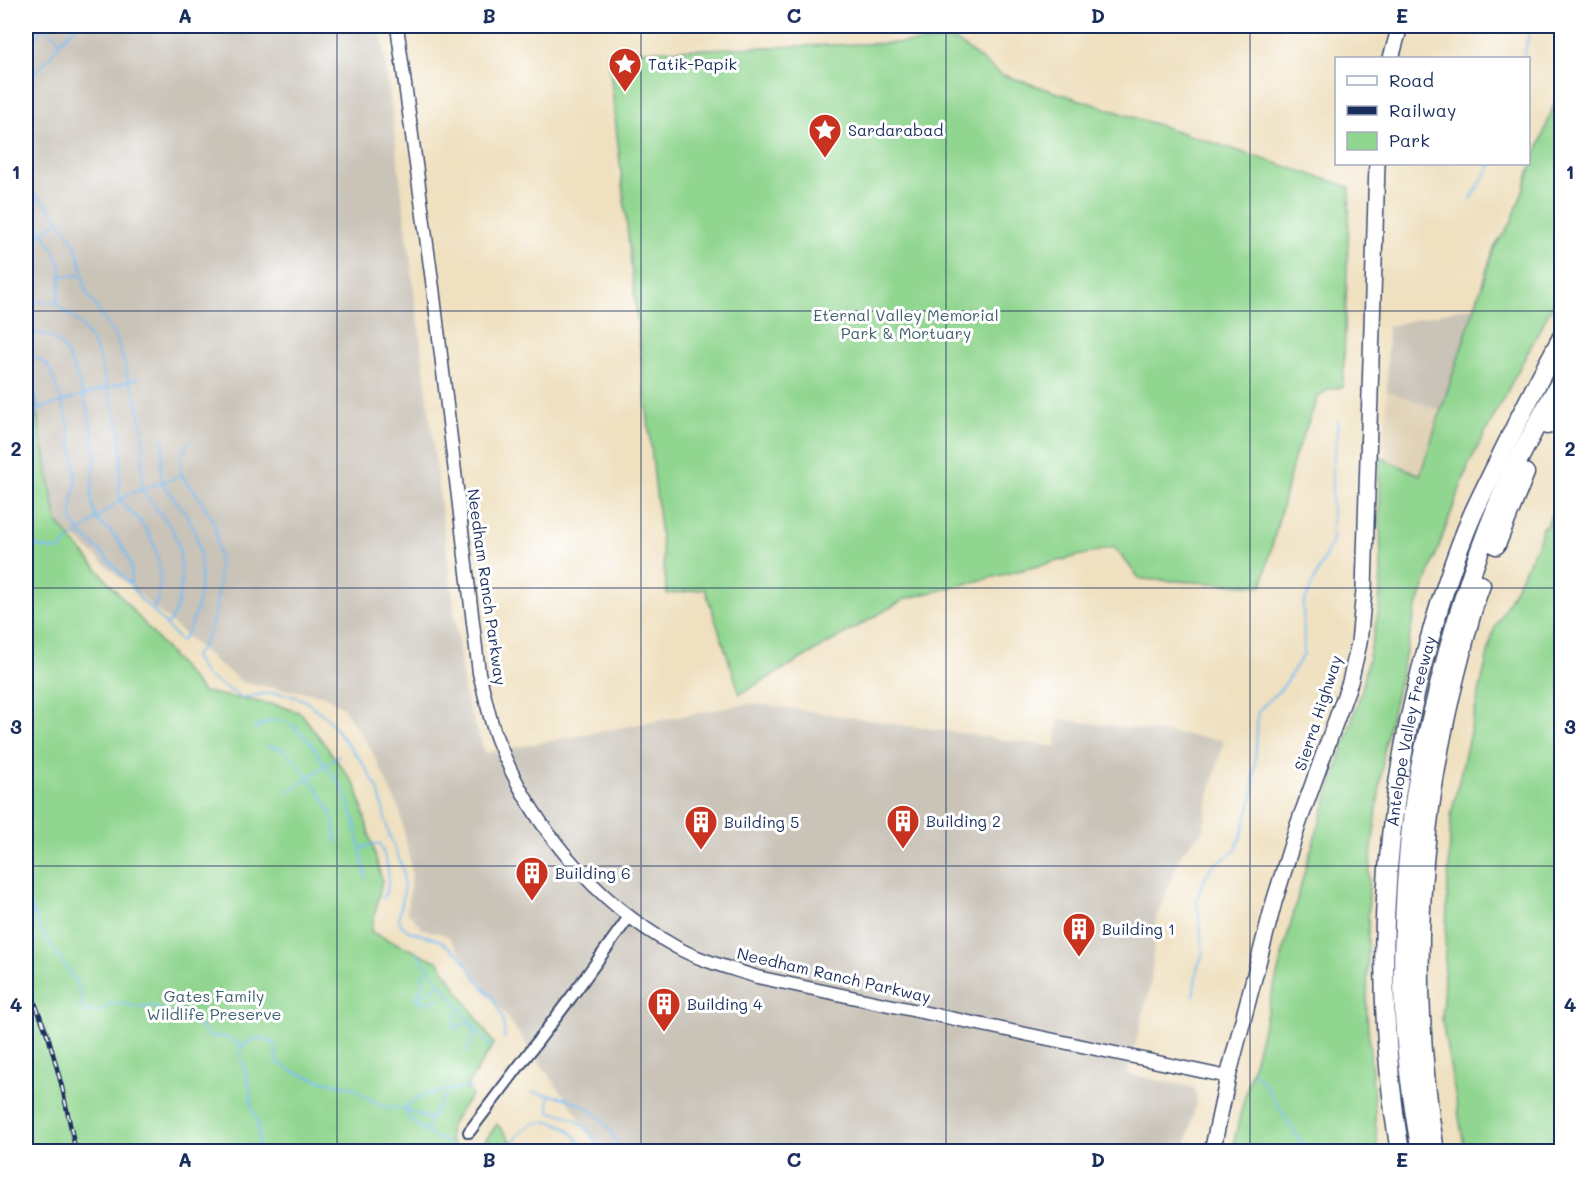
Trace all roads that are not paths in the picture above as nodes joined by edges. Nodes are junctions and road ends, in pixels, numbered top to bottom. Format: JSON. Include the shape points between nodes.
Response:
{"nodes":[{"id":1,"x":397,"y":26,"type":"edge"},
{"id":2,"x":1400,"y":26,"type":"edge"},
{"id":3,"x":1391,"y":57,"type":"edge"},
{"id":4,"x":1377,"y":165,"type":"edge"},
{"id":5,"x":1562,"y":337,"type":"edge"},
{"id":6,"x":1562,"y":361,"type":"edge"},
{"id":7,"x":1562,"y":379,"type":"edge"},
{"id":8,"x":1562,"y":401,"type":"edge"},
{"id":9,"x":1554,"y":419,"type":"edge"},
{"id":10,"x":629,"y":917,"type":"junction"},
{"id":11,"x":1228,"y":1077,"type":"junction"},
{"id":12,"x":469,"y":1132,"type":"dead end"},
{"id":13,"x":1212,"y":1152,"type":"edge"},
{"id":14,"x":1400,"y":1152,"type":"edge"},
{"id":15,"x":1412,"y":1152,"type":"edge"},
{"id":16,"x":1421,"y":1152,"type":"edge"},
{"id":17,"x":1435,"y":1152,"type":"edge"}],
"edges":[{"from":1,"to":10,"type":"street","name":"Needham Ranch Parkway","via":[[479,673],[486,703],[512,772],[548,833],[591,883]]},
{"from":2,"to":3,"type":"main road"},
{"from":4,"to":11,"type":"main road","name":"Sierra Highway","via":[[1364,590],[1359,643],[1347,692],[1298,825]]},
{"from":5,"to":14,"type":"highway","name":"Antelope Valley Freeway","via":[[1472,516],[1435,621],[1409,724],[1391,836],[1384,946],[1386,1021]]},
{"from":6,"to":15,"type":"highway","via":[[1495,491],[1459,583],[1438,651],[1412,766],[1403,828],[1395,953],[1400,1064]]},
{"from":7,"to":16,"type":"highway","via":[[1503,493],[1473,568],[1440,679],[1414,803],[1405,898],[1403,983]]},
{"from":8,"to":9,"type":"highway","name":"Antelope Valley Freeway"},
{"from":9,"to":17,"type":"highway","name":"Antelope Valley Freeway","via":[[1523,477],[1477,594],[1443,730],[1430,802],[1420,911],[1419,982]]},
{"from":10,"to":11,"type":"street","name":"Needham Ranch Parkway","via":[[678,948],[757,977]]},
{"from":10,"to":12,"type":"street"},
{"from":11,"to":13,"type":"main road","name":"Sierra Highway"}]}
